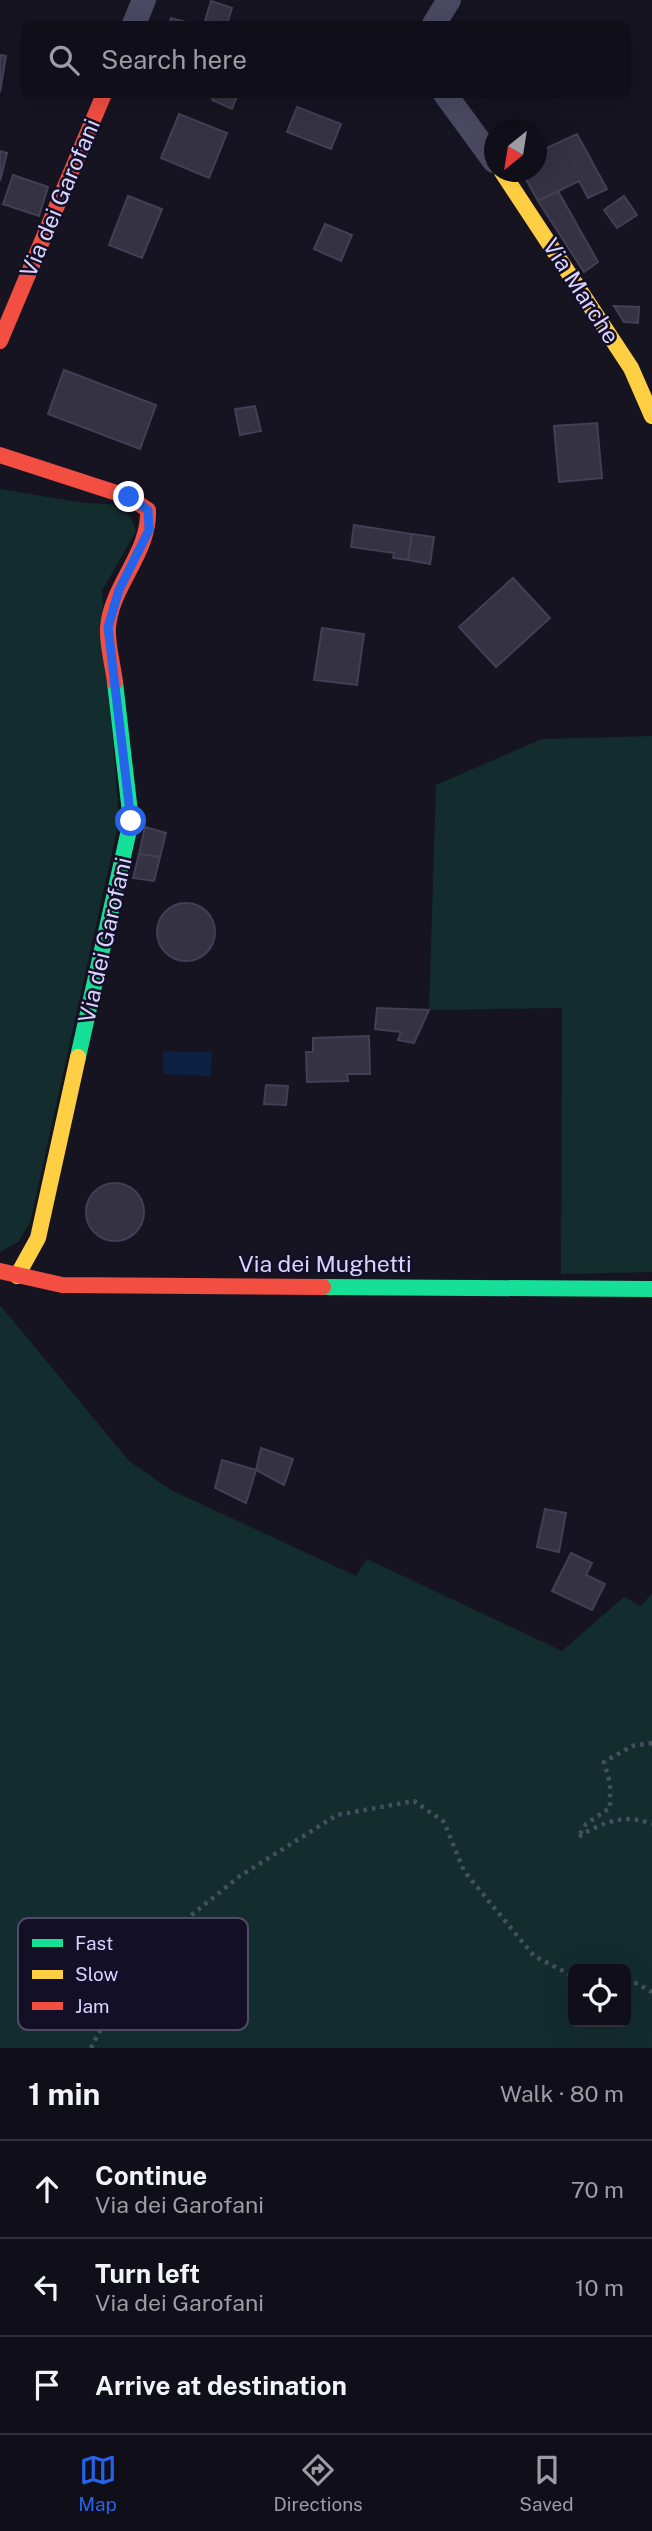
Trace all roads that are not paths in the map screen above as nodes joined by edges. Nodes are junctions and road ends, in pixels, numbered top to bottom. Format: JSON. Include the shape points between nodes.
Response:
{"nodes":[{"id":1,"x":145,"y":0,"type":"edge"},
{"id":2,"x":449,"y":0,"type":"edge"},
{"id":3,"x":135,"y":21,"type":"edge"},
{"id":4,"x":436,"y":21,"type":"edge"},
{"id":5,"x":102,"y":98,"type":"edge"},
{"id":6,"x":448,"y":98,"type":"edge"},
{"id":7,"x":484,"y":145,"type":"edge"},
{"id":8,"x":509,"y":182,"type":"edge"},
{"id":9,"x":0,"y":341,"type":"edge"},
{"id":10,"x":652,"y":416,"type":"edge"},
{"id":11,"x":0,"y":455,"type":"edge"},
{"id":12,"x":0,"y":1271,"type":"edge"},
{"id":13,"x":17,"y":1276,"type":"junction"},
{"id":14,"x":652,"y":1289,"type":"edge"}],
"edges":[{"from":1,"to":3,"type":"street"},
{"from":2,"to":4,"type":"street"},
{"from":5,"to":9,"type":"street","name":"Via dei Garofani"},
{"from":6,"to":7,"type":"street"},
{"from":8,"to":10,"type":"street","name":"Via Marche","via":[[631,368]]},
{"from":11,"to":13,"type":"street","name":"Via dei Garofani","via":[[129,497],[148,510],[149,530],[119,590],[108,627],[131,821],[38,1238]]},
{"from":12,"to":13,"type":"street","name":"Via dei Mughetti"},
{"from":13,"to":14,"type":"street","name":"Via dei Mughetti","via":[[62,1285]]}]}
